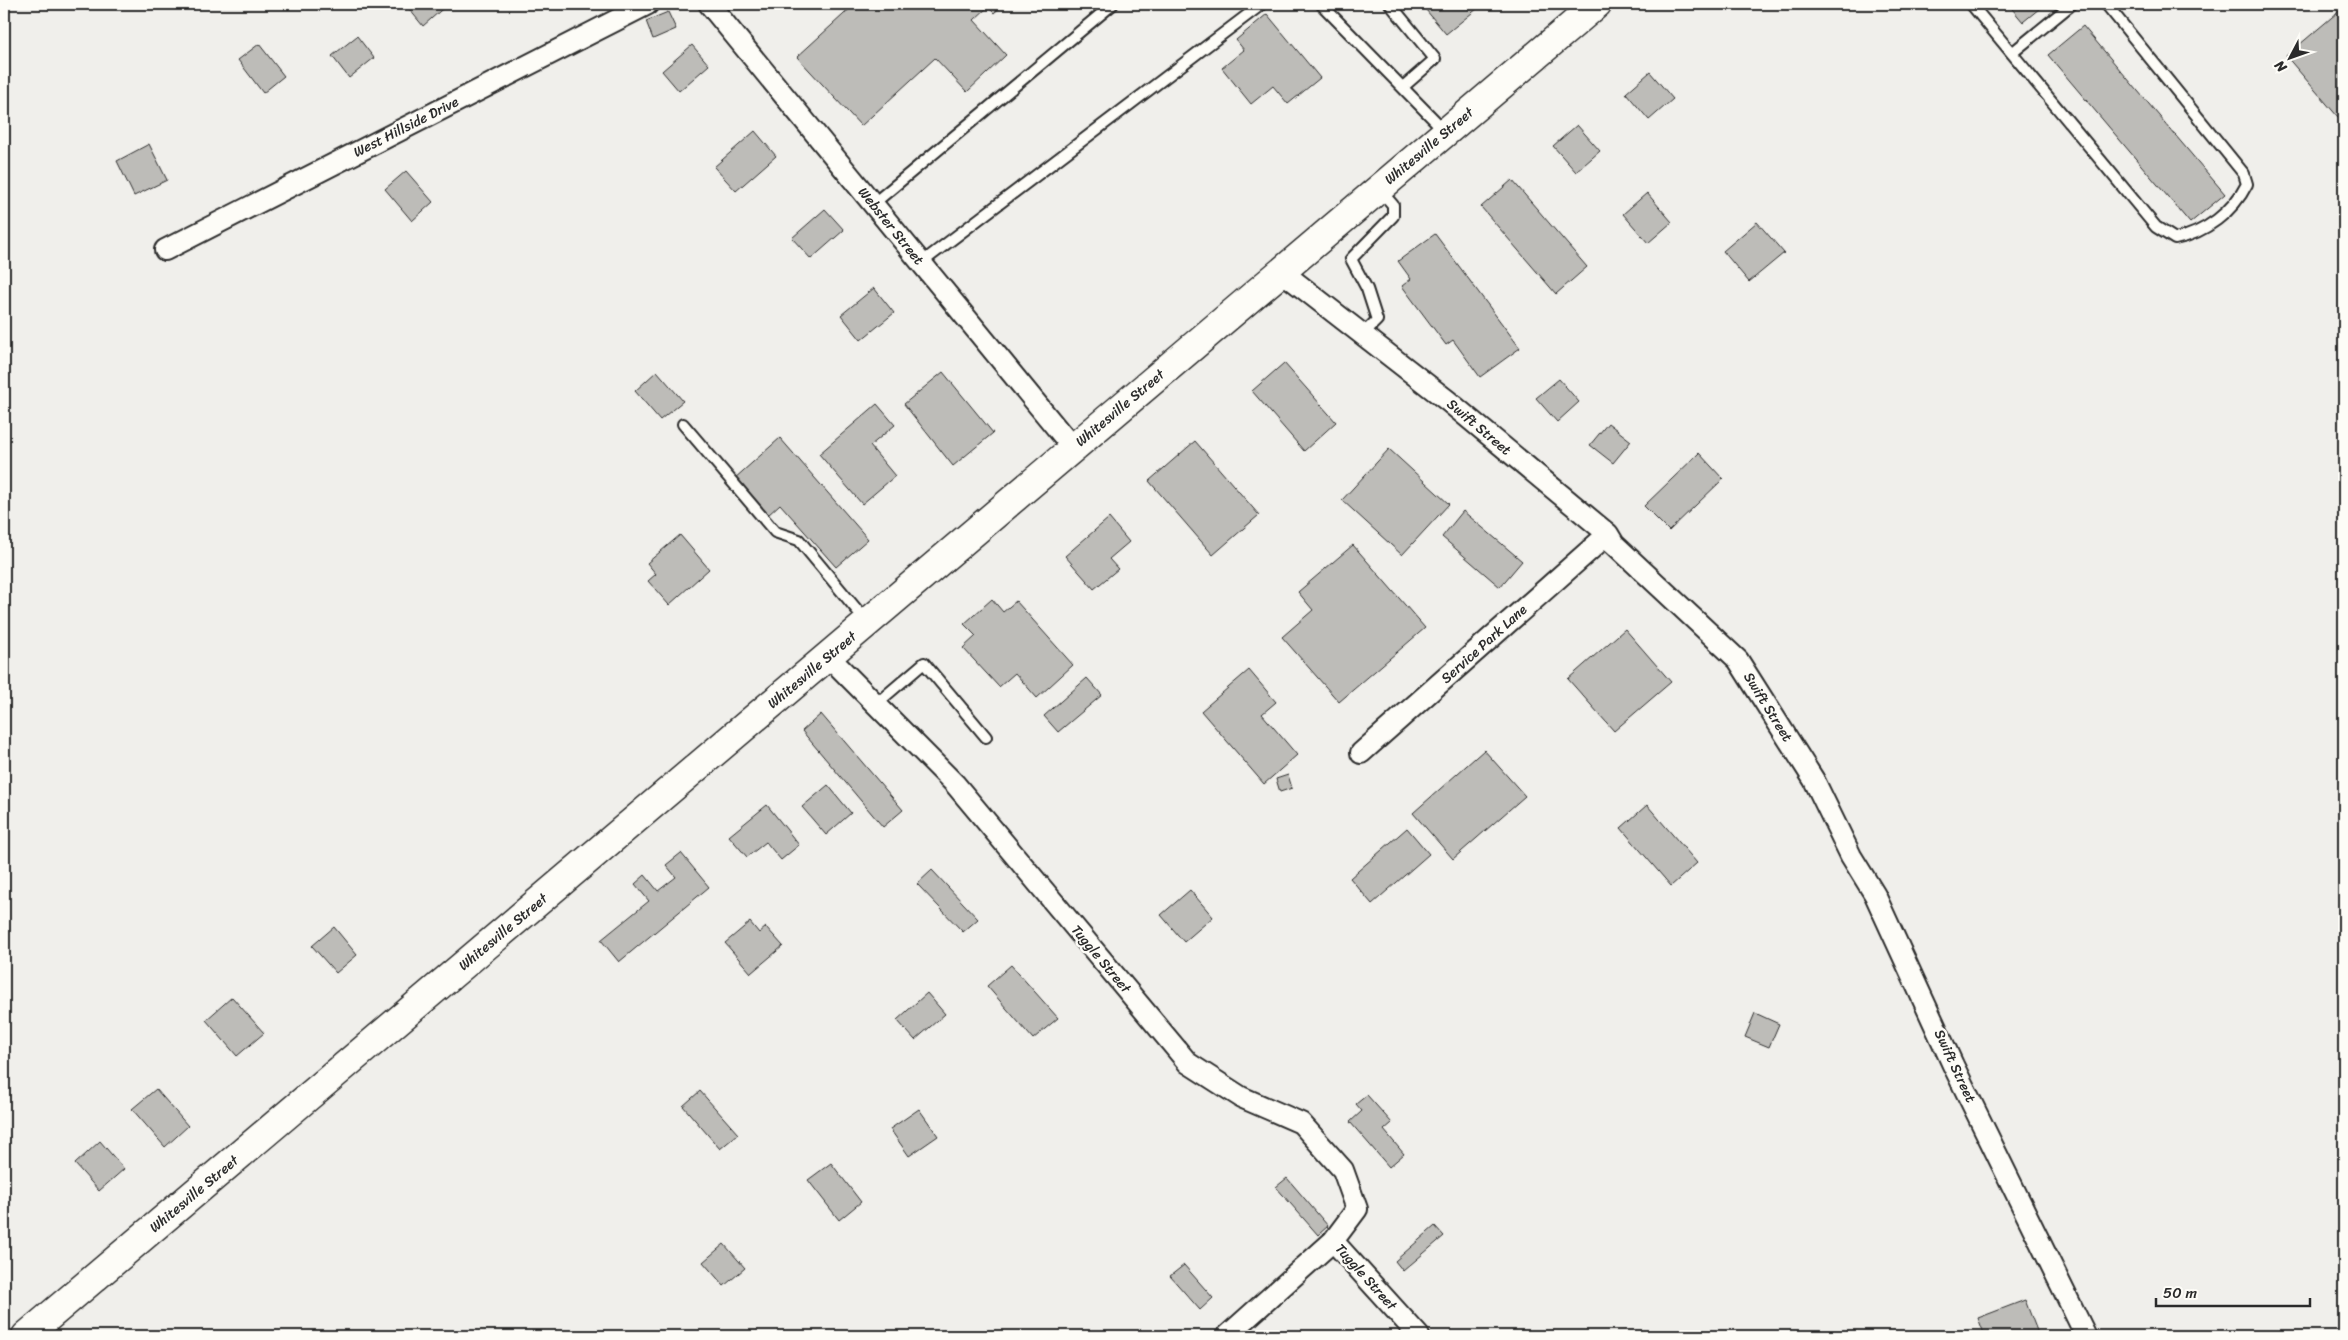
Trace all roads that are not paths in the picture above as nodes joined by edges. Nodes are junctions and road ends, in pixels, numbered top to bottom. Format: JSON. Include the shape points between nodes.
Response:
{"nodes":[{"id":1,"x":648,"y":4,"type":"edge"},
{"id":2,"x":709,"y":4,"type":"edge"},
{"id":3,"x":1113,"y":4,"type":"edge"},
{"id":4,"x":1262,"y":4,"type":"edge"},
{"id":5,"x":1321,"y":4,"type":"edge"},
{"id":6,"x":1390,"y":4,"type":"edge"},
{"id":7,"x":1597,"y":4,"type":"edge"},
{"id":8,"x":1971,"y":4,"type":"edge"},
{"id":9,"x":2072,"y":4,"type":"edge"},
{"id":10,"x":2106,"y":4,"type":"edge"},
{"id":11,"x":2012,"y":52,"type":"junction"},
{"id":12,"x":1403,"y":87,"type":"junction"},
{"id":13,"x":1446,"y":131,"type":"junction"},
{"id":14,"x":1379,"y":188,"type":"junction"},
{"id":15,"x":873,"y":204,"type":"junction"},
{"id":16,"x":165,"y":250,"type":"dead end"},
{"id":17,"x":921,"y":263,"type":"junction"},
{"id":18,"x":1282,"y":271,"type":"junction"},
{"id":19,"x":1363,"y":334,"type":"junction"},
{"id":20,"x":683,"y":424,"type":"dead end"},
{"id":21,"x":1073,"y":448,"type":"junction"},
{"id":22,"x":1608,"y":534,"type":"junction"},
{"id":23,"x":867,"y":623,"type":"junction"},
{"id":24,"x":828,"y":656,"type":"junction"},
{"id":25,"x":876,"y":704,"type":"junction"},
{"id":26,"x":986,"y":737,"type":"dead end"},
{"id":27,"x":1361,"y":753,"type":"dead end"},
{"id":28,"x":1334,"y":1241,"type":"junction"},
{"id":29,"x":2065,"y":1293,"type":"junction"},
{"id":30,"x":26,"y":1336,"type":"edge"},
{"id":31,"x":1227,"y":1336,"type":"edge"},
{"id":32,"x":1420,"y":1336,"type":"edge"},
{"id":33,"x":2073,"y":1336,"type":"edge"},
{"id":34,"x":2086,"y":1336,"type":"edge"}],
"edges":[{"from":1,"to":16,"type":"street","name":"West Hillside Drive"},
{"from":2,"to":15,"type":"street","name":"Webster Street"},
{"from":3,"to":15,"type":"lane"},
{"from":4,"to":17,"type":"lane"},
{"from":5,"to":12,"type":"lane"},
{"from":6,"to":12,"type":"lane","via":[[1435,59]]},
{"from":7,"to":13,"type":"main road","name":"Whitesville Street"},
{"from":8,"to":11,"type":"lane"},
{"from":9,"to":11,"type":"lane"},
{"from":10,"to":11,"type":"lane","via":[[2244,174],[2247,184],[2232,209],[2193,235],[2174,239],[2156,227]]},
{"from":12,"to":13,"type":"lane"},
{"from":13,"to":14,"type":"main road","name":"Whitesville Street"},
{"from":14,"to":18,"type":"main road","name":"Whitesville Street"},
{"from":14,"to":19,"type":"lane","via":[[1393,205],[1393,216],[1351,259],[1367,289],[1377,320]]},
{"from":15,"to":17,"type":"street","name":"Webster Street"},
{"from":17,"to":21,"type":"street","name":"Webster Street"},
{"from":18,"to":19,"type":"street","name":"Swift Street"},
{"from":18,"to":21,"type":"main road","name":"Whitesville Street"},
{"from":19,"to":22,"type":"street","name":"Swift Street"},
{"from":20,"to":23,"type":"lane","via":[[775,532],[799,540]]},
{"from":21,"to":23,"type":"main road","name":"Whitesville Street"},
{"from":22,"to":27,"type":"street","name":"Service Park Lane"},
{"from":22,"to":29,"type":"street","name":"Swift Street","via":[[1614,544],[1738,660],[1814,780],[1851,856],[1875,895],[1953,1065]]},
{"from":23,"to":24,"type":"main road","name":"Whitesville Street"},
{"from":24,"to":25,"type":"street","name":"Tuggle Street"},
{"from":24,"to":30,"type":"main road","name":"Whitesville Street"},
{"from":25,"to":26,"type":"lane","via":[[924,663]]},
{"from":25,"to":28,"type":"street","name":"Tuggle Street","via":[[955,784],[1188,1063],[1242,1097],[1301,1123],[1343,1170],[1357,1209]]},
{"from":28,"to":31,"type":"street","name":"Tuggle Street"},
{"from":28,"to":32,"type":"street","name":"Tuggle Street"},
{"from":29,"to":33,"type":"street","name":"Swift Street"},
{"from":29,"to":34,"type":"street","name":"Swift Street"}]}
